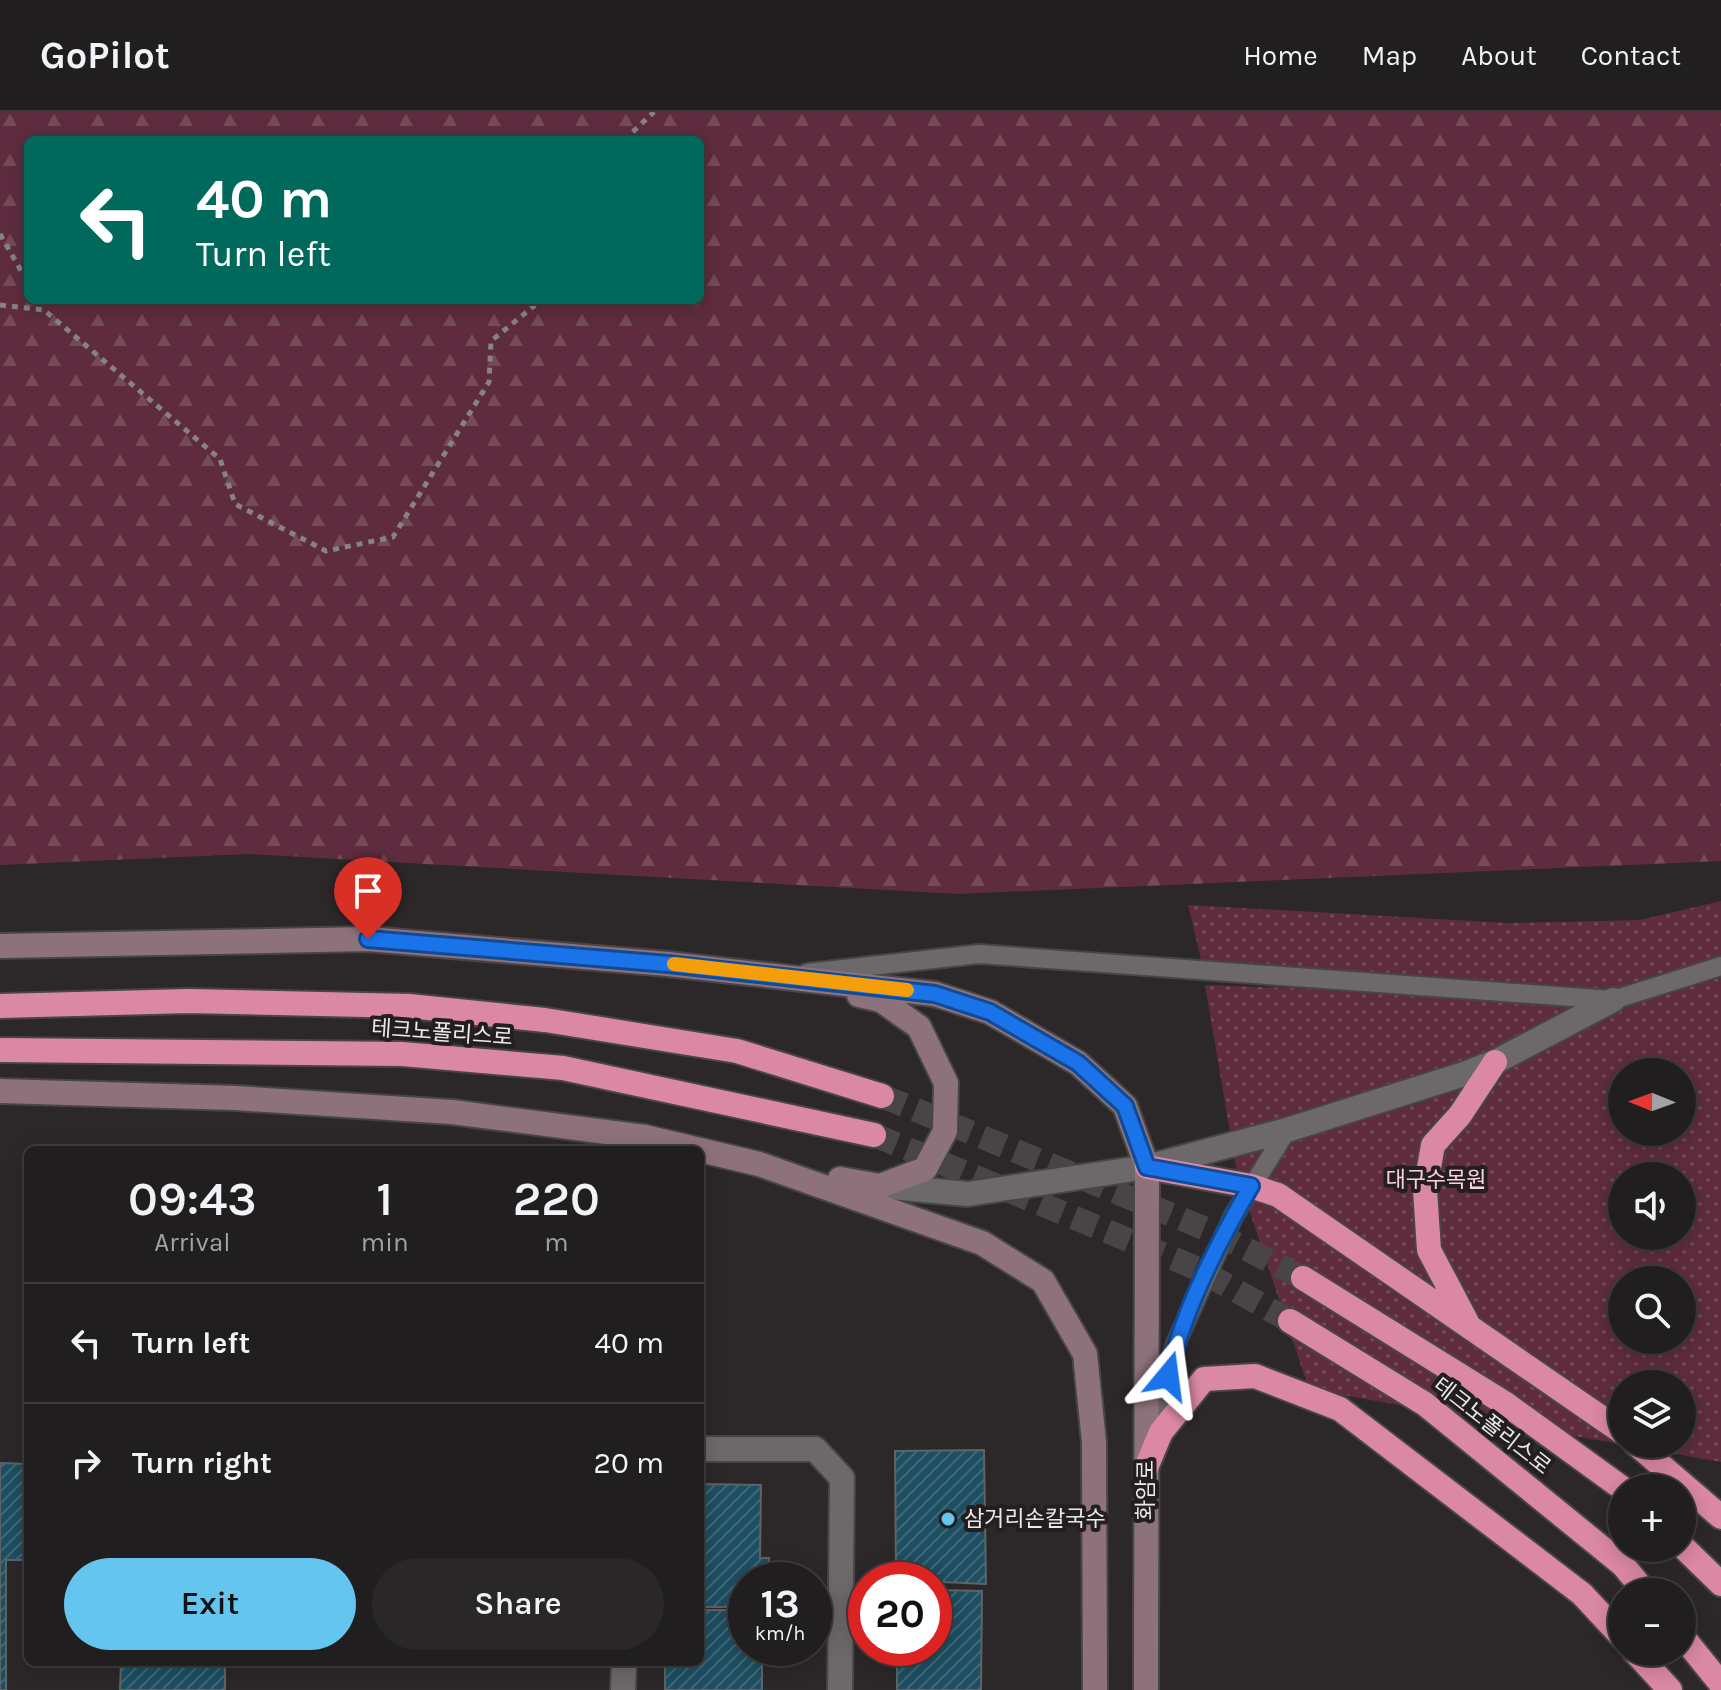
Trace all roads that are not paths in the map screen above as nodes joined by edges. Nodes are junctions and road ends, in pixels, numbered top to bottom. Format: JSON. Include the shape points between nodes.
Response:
{"nodes":[{"id":1,"x":0,"y":946,"type":"edge"},
{"id":2,"x":1721,"y":966,"type":"edge"},
{"id":3,"x":784,"y":976,"type":"junction"},
{"id":4,"x":1613,"y":1000,"type":"junction"},
{"id":5,"x":0,"y":1006,"type":"edge"},
{"id":6,"x":0,"y":1050,"type":"edge"},
{"id":7,"x":1495,"y":1062,"type":"junction"},
{"id":8,"x":0,"y":1091,"type":"edge"},
{"id":9,"x":882,"y":1096,"type":"tunnel mouth"},
{"id":10,"x":1287,"y":1130,"type":"junction"},
{"id":11,"x":874,"y":1135,"type":"tunnel mouth"},
{"id":12,"x":645,"y":1144,"type":"edge"},
{"id":13,"x":704,"y":1154,"type":"edge"},
{"id":14,"x":759,"y":1164,"type":"junction"},
{"id":15,"x":1147,"y":1167,"type":"junction"},
{"id":16,"x":880,"y":1186,"type":"junction"},
{"id":17,"x":1251,"y":1186,"type":"junction"},
{"id":18,"x":1303,"y":1278,"type":"tunnel mouth"},
{"id":19,"x":1290,"y":1321,"type":"tunnel mouth"},
{"id":20,"x":1470,"y":1327,"type":"junction"},
{"id":21,"x":1608,"y":1422,"type":"edge"},
{"id":22,"x":704,"y":1449,"type":"edge"},
{"id":23,"x":1652,"y":1458,"type":"edge"},
{"id":24,"x":1146,"y":1468,"type":"junction"},
{"id":25,"x":1608,"y":1478,"type":"edge"},
{"id":26,"x":1721,"y":1517,"type":"edge"},
{"id":27,"x":1696,"y":1560,"type":"edge"},
{"id":28,"x":1634,"y":1578,"type":"edge"},
{"id":29,"x":1721,"y":1584,"type":"edge"},
{"id":30,"x":1608,"y":1622,"type":"edge"},
{"id":31,"x":1696,"y":1653,"type":"edge"},
{"id":32,"x":624,"y":1666,"type":"edge"},
{"id":33,"x":1648,"y":1666,"type":"edge"},
{"id":34,"x":1721,"y":1684,"type":"edge"},
{"id":35,"x":623,"y":1690,"type":"edge"},
{"id":36,"x":840,"y":1690,"type":"edge"},
{"id":37,"x":1095,"y":1690,"type":"edge"},
{"id":38,"x":1146,"y":1690,"type":"edge"},
{"id":39,"x":1670,"y":1690,"type":"edge"}],
"edges":[{"from":1,"to":3,"type":"main road","via":[[368,939]]},
{"from":2,"to":4,"type":"lane"},
{"from":3,"to":4,"type":"lane","via":[[979,954]]},
{"from":3,"to":15,"type":"main road","via":[[935,994],[990,1012],[1078,1063],[1125,1106]]},
{"from":3,"to":16,"type":"main road","via":[[881,1000],[904,1013],[919,1027],[946,1083],[945,1131],[925,1169]]},
{"from":4,"to":7,"type":"street"},
{"from":5,"to":9,"type":"highway","via":[[189,1001],[409,1006],[545,1020],[737,1051]]},
{"from":6,"to":11,"type":"highway","name":"테크노폴리스로","via":[[402,1054],[563,1068]]},
{"from":7,"to":10,"type":"street"},
{"from":7,"to":20,"type":"highway","via":[[1433,1145],[1425,1190],[1429,1250]]},
{"from":8,"to":12,"type":"main road","via":[[452,1112]]},
{"from":10,"to":15,"type":"street"},
{"from":10,"to":17,"type":"lane"},
{"from":13,"to":14,"type":"main road"},
{"from":14,"to":16,"type":"main road"},
{"from":14,"to":37,"type":"main road","via":[[982,1243],[1043,1281],[1085,1354],[1094,1442]]},
{"from":15,"to":16,"type":"street","via":[[968,1194]]},
{"from":15,"to":17,"type":"highway"},
{"from":15,"to":24,"type":"main road","name":"화암로"},
{"from":17,"to":20,"type":"highway","via":[[1278,1195]]},
{"from":17,"to":24,"type":"lane","via":[[1175,1345]]},
{"from":18,"to":25,"type":"highway","name":"테크노폴리스로","via":[[1506,1404]]},
{"from":19,"to":28,"type":"highway","name":"테크노폴리스로","via":[[1425,1404]]},
{"from":20,"to":21,"type":"highway"},
{"from":22,"to":36,"type":"street","via":[[815,1449],[842,1478]]},
{"from":23,"to":26,"type":"highway"},
{"from":24,"to":30,"type":"highway","via":[[1161,1432],[1204,1379],[1255,1376],[1340,1409],[1582,1594]]},
{"from":24,"to":38,"type":"main road","name":"화암로"},
{"from":27,"to":29,"type":"highway"},
{"from":31,"to":34,"type":"highway"},
{"from":32,"to":35,"type":"street"},
{"from":33,"to":39,"type":"highway"}]}
